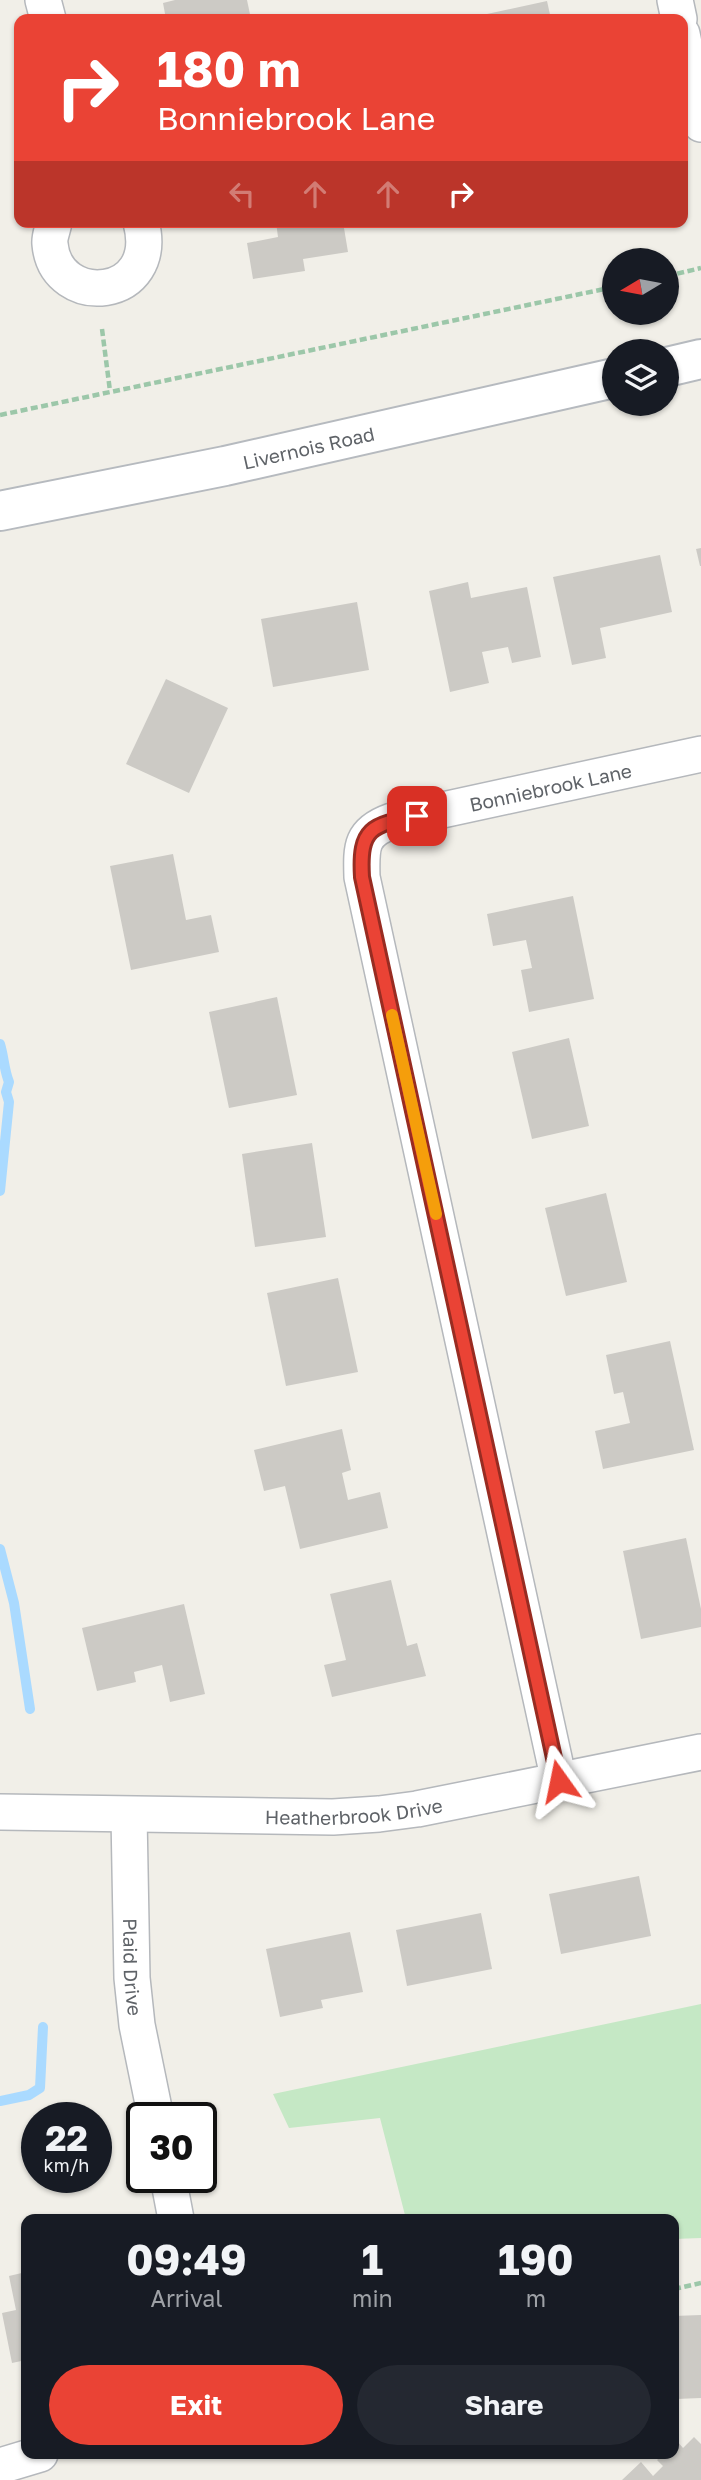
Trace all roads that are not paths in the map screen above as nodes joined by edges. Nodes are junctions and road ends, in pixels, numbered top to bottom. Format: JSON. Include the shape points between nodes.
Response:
{"nodes":[{"id":1,"x":688,"y":62,"type":"edge"},
{"id":2,"x":701,"y":124,"type":"edge"},
{"id":3,"x":53,"y":228,"type":"edge"},
{"id":4,"x":143,"y":228,"type":"edge"},
{"id":5,"x":701,"y":359,"type":"edge"},
{"id":6,"x":679,"y":364,"type":"edge"},
{"id":7,"x":602,"y":382,"type":"edge"},
{"id":8,"x":0,"y":512,"type":"edge"},
{"id":9,"x":701,"y":754,"type":"edge"},
{"id":10,"x":701,"y":1752,"type":"edge"},
{"id":11,"x":559,"y":1781,"type":"junction"},
{"id":12,"x":0,"y":1812,"type":"edge"},
{"id":13,"x":129,"y":1815,"type":"junction"},
{"id":14,"x":153,"y":2102,"type":"edge"},
{"id":15,"x":171,"y":2193,"type":"edge"},
{"id":16,"x":175,"y":2214,"type":"edge"},
{"id":17,"x":23,"y":2459,"type":"edge"},
{"id":18,"x":0,"y":2466,"type":"edge"}],
"edges":[{"from":1,"to":2,"type":"street"},
{"from":3,"to":4,"type":"street","via":[[50,243],[55,264],[69,280],[89,288],[110,288],[129,278],[142,261]]},
{"from":5,"to":6,"type":"main road"},
{"from":7,"to":8,"type":"main road","name":"Livernois Road"},
{"from":9,"to":11,"type":"street","name":"Bonniebrook Lane","via":[[392,821],[364,839],[361,856]]},
{"from":10,"to":11,"type":"street","name":"Heatherbrook Drive"},
{"from":11,"to":13,"type":"street","name":"Heatherbrook Drive","via":[[379,1814]]},
{"from":12,"to":13,"type":"street","name":"Heatherbrook Drive"},
{"from":13,"to":14,"type":"street","name":"Plaid Drive","via":[[132,1978]]},
{"from":15,"to":16,"type":"street"},
{"from":17,"to":18,"type":"street"}]}
